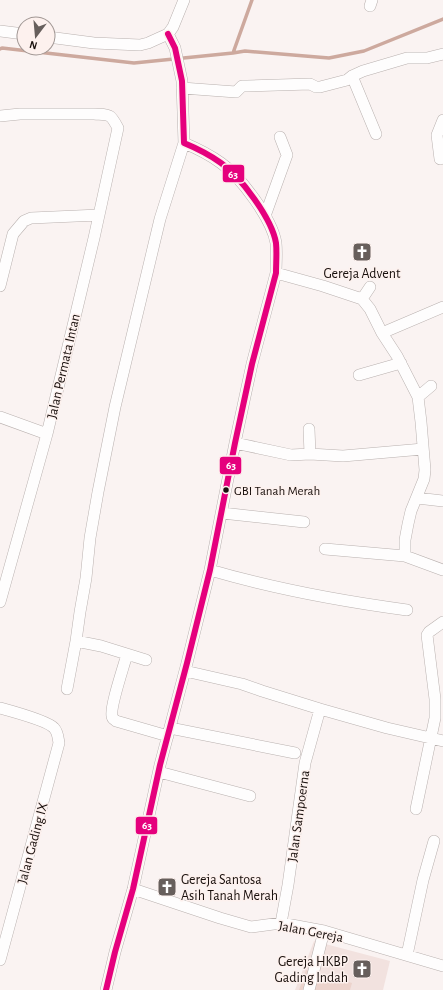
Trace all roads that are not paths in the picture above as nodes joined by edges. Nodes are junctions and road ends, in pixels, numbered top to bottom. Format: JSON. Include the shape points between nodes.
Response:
{"nodes":[{"id":1,"x":184,"y":0,"type":"edge"},
{"id":2,"x":190,"y":0,"type":"edge"},
{"id":3,"x":177,"y":16,"type":"junction"},
{"id":4,"x":0,"y":31,"type":"edge"},
{"id":5,"x":16,"y":33,"type":"edge"},
{"id":6,"x":168,"y":34,"type":"junction"},
{"id":7,"x":56,"y":38,"type":"edge"},
{"id":8,"x":443,"y":54,"type":"edge"},
{"id":9,"x":352,"y":76,"type":"junction"},
{"id":10,"x":182,"y":88,"type":"junction"},
{"id":11,"x":0,"y":116,"type":"edge"},
{"id":12,"x":443,"y":120,"type":"edge"},
{"id":13,"x":376,"y":134,"type":"dead end"},
{"id":14,"x":280,"y":137,"type":"dead end"},
{"id":15,"x":189,"y":145,"type":"junction"},
{"id":16,"x":438,"y":158,"type":"edge"},
{"id":17,"x":99,"y":215,"type":"junction"},
{"id":18,"x":265,"y":216,"type":"junction"},
{"id":19,"x":276,"y":273,"type":"junction"},
{"id":20,"x":0,"y":286,"type":"edge"},
{"id":21,"x":370,"y":287,"type":"dead end"},
{"id":22,"x":362,"y":299,"type":"junction"},
{"id":23,"x":443,"y":307,"type":"edge"},
{"id":24,"x":382,"y":333,"type":"junction"},
{"id":25,"x":401,"y":364,"type":"junction"},
{"id":26,"x":359,"y":375,"type":"dead end"},
{"id":27,"x":430,"y":386,"type":"dead end"},
{"id":28,"x":418,"y":397,"type":"junction"},
{"id":29,"x":0,"y":417,"type":"edge"},
{"id":30,"x":310,"y":429,"type":"dead end"},
{"id":31,"x":47,"y":434,"type":"junction"},
{"id":32,"x":235,"y":443,"type":"junction"},
{"id":33,"x":423,"y":449,"type":"junction"},
{"id":34,"x":310,"y":454,"type":"junction"},
{"id":35,"x":417,"y":498,"type":"junction"},
{"id":36,"x":443,"y":500,"type":"edge"},
{"id":37,"x":222,"y":513,"type":"junction"},
{"id":38,"x":304,"y":522,"type":"dead end"},
{"id":39,"x":325,"y":549,"type":"dead end"},
{"id":40,"x":405,"y":556,"type":"junction"},
{"id":41,"x":210,"y":570,"type":"junction"},
{"id":42,"x":443,"y":570,"type":"edge"},
{"id":43,"x":0,"y":602,"type":"edge"},
{"id":44,"x":407,"y":610,"type":"dead end"},
{"id":45,"x":443,"y":622,"type":"edge"},
{"id":46,"x":76,"y":641,"type":"junction"},
{"id":47,"x":127,"y":654,"type":"junction"},
{"id":48,"x":146,"y":660,"type":"dead end"},
{"id":49,"x":185,"y":670,"type":"junction"},
{"id":50,"x":67,"y":689,"type":"dead end"},
{"id":51,"x":439,"y":698,"type":"edge"},
{"id":52,"x":0,"y":708,"type":"edge"},
{"id":53,"x":320,"y":709,"type":"junction"},
{"id":54,"x":169,"y":732,"type":"junction"},
{"id":55,"x":431,"y":739,"type":"junction"},
{"id":56,"x":443,"y":741,"type":"edge"},
{"id":57,"x":294,"y":753,"type":"dead end"},
{"id":58,"x":158,"y":772,"type":"junction"},
{"id":59,"x":250,"y":796,"type":"dead end"},
{"id":60,"x":416,"y":810,"type":"dead end"},
{"id":61,"x":434,"y":841,"type":"dead end"},
{"id":62,"x":133,"y":889,"type":"junction"},
{"id":63,"x":281,"y":923,"type":"junction"},
{"id":64,"x":324,"y":931,"type":"junction"},
{"id":65,"x":407,"y":955,"type":"junction"},
{"id":66,"x":0,"y":960,"type":"edge"},
{"id":67,"x":443,"y":966,"type":"edge"},
{"id":68,"x":106,"y":990,"type":"edge"},
{"id":69,"x":309,"y":990,"type":"edge"}],
"edges":[{"from":1,"to":3,"type":"street"},
{"from":2,"to":3,"type":"street"},
{"from":3,"to":6,"type":"street"},
{"from":4,"to":5,"type":"street"},
{"from":6,"to":7,"type":"street","via":[[140,44],[94,43]]},
{"from":6,"to":10,"type":"street","via":[[175,48]]},
{"from":8,"to":9,"type":"street","via":[[427,58],[406,58]]},
{"from":9,"to":10,"type":"street","via":[[347,80],[320,87],[310,84],[242,86],[236,92]]},
{"from":9,"to":13,"type":"street"},
{"from":10,"to":15,"type":"street"},
{"from":11,"to":17,"type":"street","name":"Jalan Permata Intan","via":[[111,116],[118,128]]},
{"from":12,"to":16,"type":"street","via":[[437,135]]},
{"from":14,"to":18,"type":"street","via":[[287,155]]},
{"from":15,"to":18,"type":"street","via":[[222,163],[234,174]]},
{"from":15,"to":46,"type":"street","via":[[160,219],[115,407],[90,538]]},
{"from":17,"to":20,"type":"street","via":[[31,218],[24,221],[13,234]]},
{"from":17,"to":31,"type":"street","name":"Jalan Permata Intan"},
{"from":18,"to":19,"type":"street","via":[[276,241]]},
{"from":19,"to":22,"type":"street"},
{"from":19,"to":32,"type":"street"},
{"from":21,"to":22,"type":"street"},
{"from":22,"to":24,"type":"street"},
{"from":23,"to":24,"type":"street"},
{"from":24,"to":25,"type":"street"},
{"from":25,"to":26,"type":"street"},
{"from":25,"to":28,"type":"street"},
{"from":27,"to":28,"type":"street"},
{"from":28,"to":33,"type":"street"},
{"from":29,"to":31,"type":"street"},
{"from":30,"to":34,"type":"street"},
{"from":31,"to":43,"type":"street","name":"Jalan Permata Intan"},
{"from":32,"to":34,"type":"street","via":[[291,455]]},
{"from":32,"to":37,"type":"street"},
{"from":33,"to":34,"type":"street","via":[[343,456]]},
{"from":33,"to":35,"type":"street","via":[[424,479]]},
{"from":35,"to":36,"type":"street"},
{"from":35,"to":40,"type":"street","via":[[408,524]]},
{"from":37,"to":38,"type":"street"},
{"from":37,"to":41,"type":"street"},
{"from":39,"to":40,"type":"street"},
{"from":40,"to":42,"type":"street"},
{"from":41,"to":44,"type":"street","via":[[309,594]]},
{"from":41,"to":49,"type":"street"},
{"from":45,"to":51,"type":"street","via":[[429,632],[427,639]]},
{"from":46,"to":47,"type":"street"},
{"from":46,"to":50,"type":"street"},
{"from":47,"to":48,"type":"street"},
{"from":47,"to":54,"type":"street","via":[[113,703],[113,719]]},
{"from":49,"to":53,"type":"street","via":[[242,684]]},
{"from":49,"to":54,"type":"street"},
{"from":51,"to":55,"type":"street"},
{"from":52,"to":66,"type":"street","name":"Jalan Gading IX","via":[[54,727],[59,743]]},
{"from":53,"to":55,"type":"street"},
{"from":53,"to":63,"type":"street","name":"Jalan Sampoerna","via":[[305,763]]},
{"from":54,"to":57,"type":"street"},
{"from":54,"to":58,"type":"street"},
{"from":55,"to":56,"type":"street"},
{"from":55,"to":60,"type":"street"},
{"from":58,"to":59,"type":"street"},
{"from":58,"to":62,"type":"street"},
{"from":61,"to":65,"type":"street"},
{"from":62,"to":63,"type":"street","name":"Jalan Gereja","via":[[251,927]]},
{"from":62,"to":68,"type":"street"},
{"from":63,"to":64,"type":"street","name":"Jalan Gereja"},
{"from":64,"to":65,"type":"street","name":"Jalan Gereja"},
{"from":64,"to":69,"type":"street"},
{"from":65,"to":67,"type":"street","name":"Jalan Gereja"}]}
